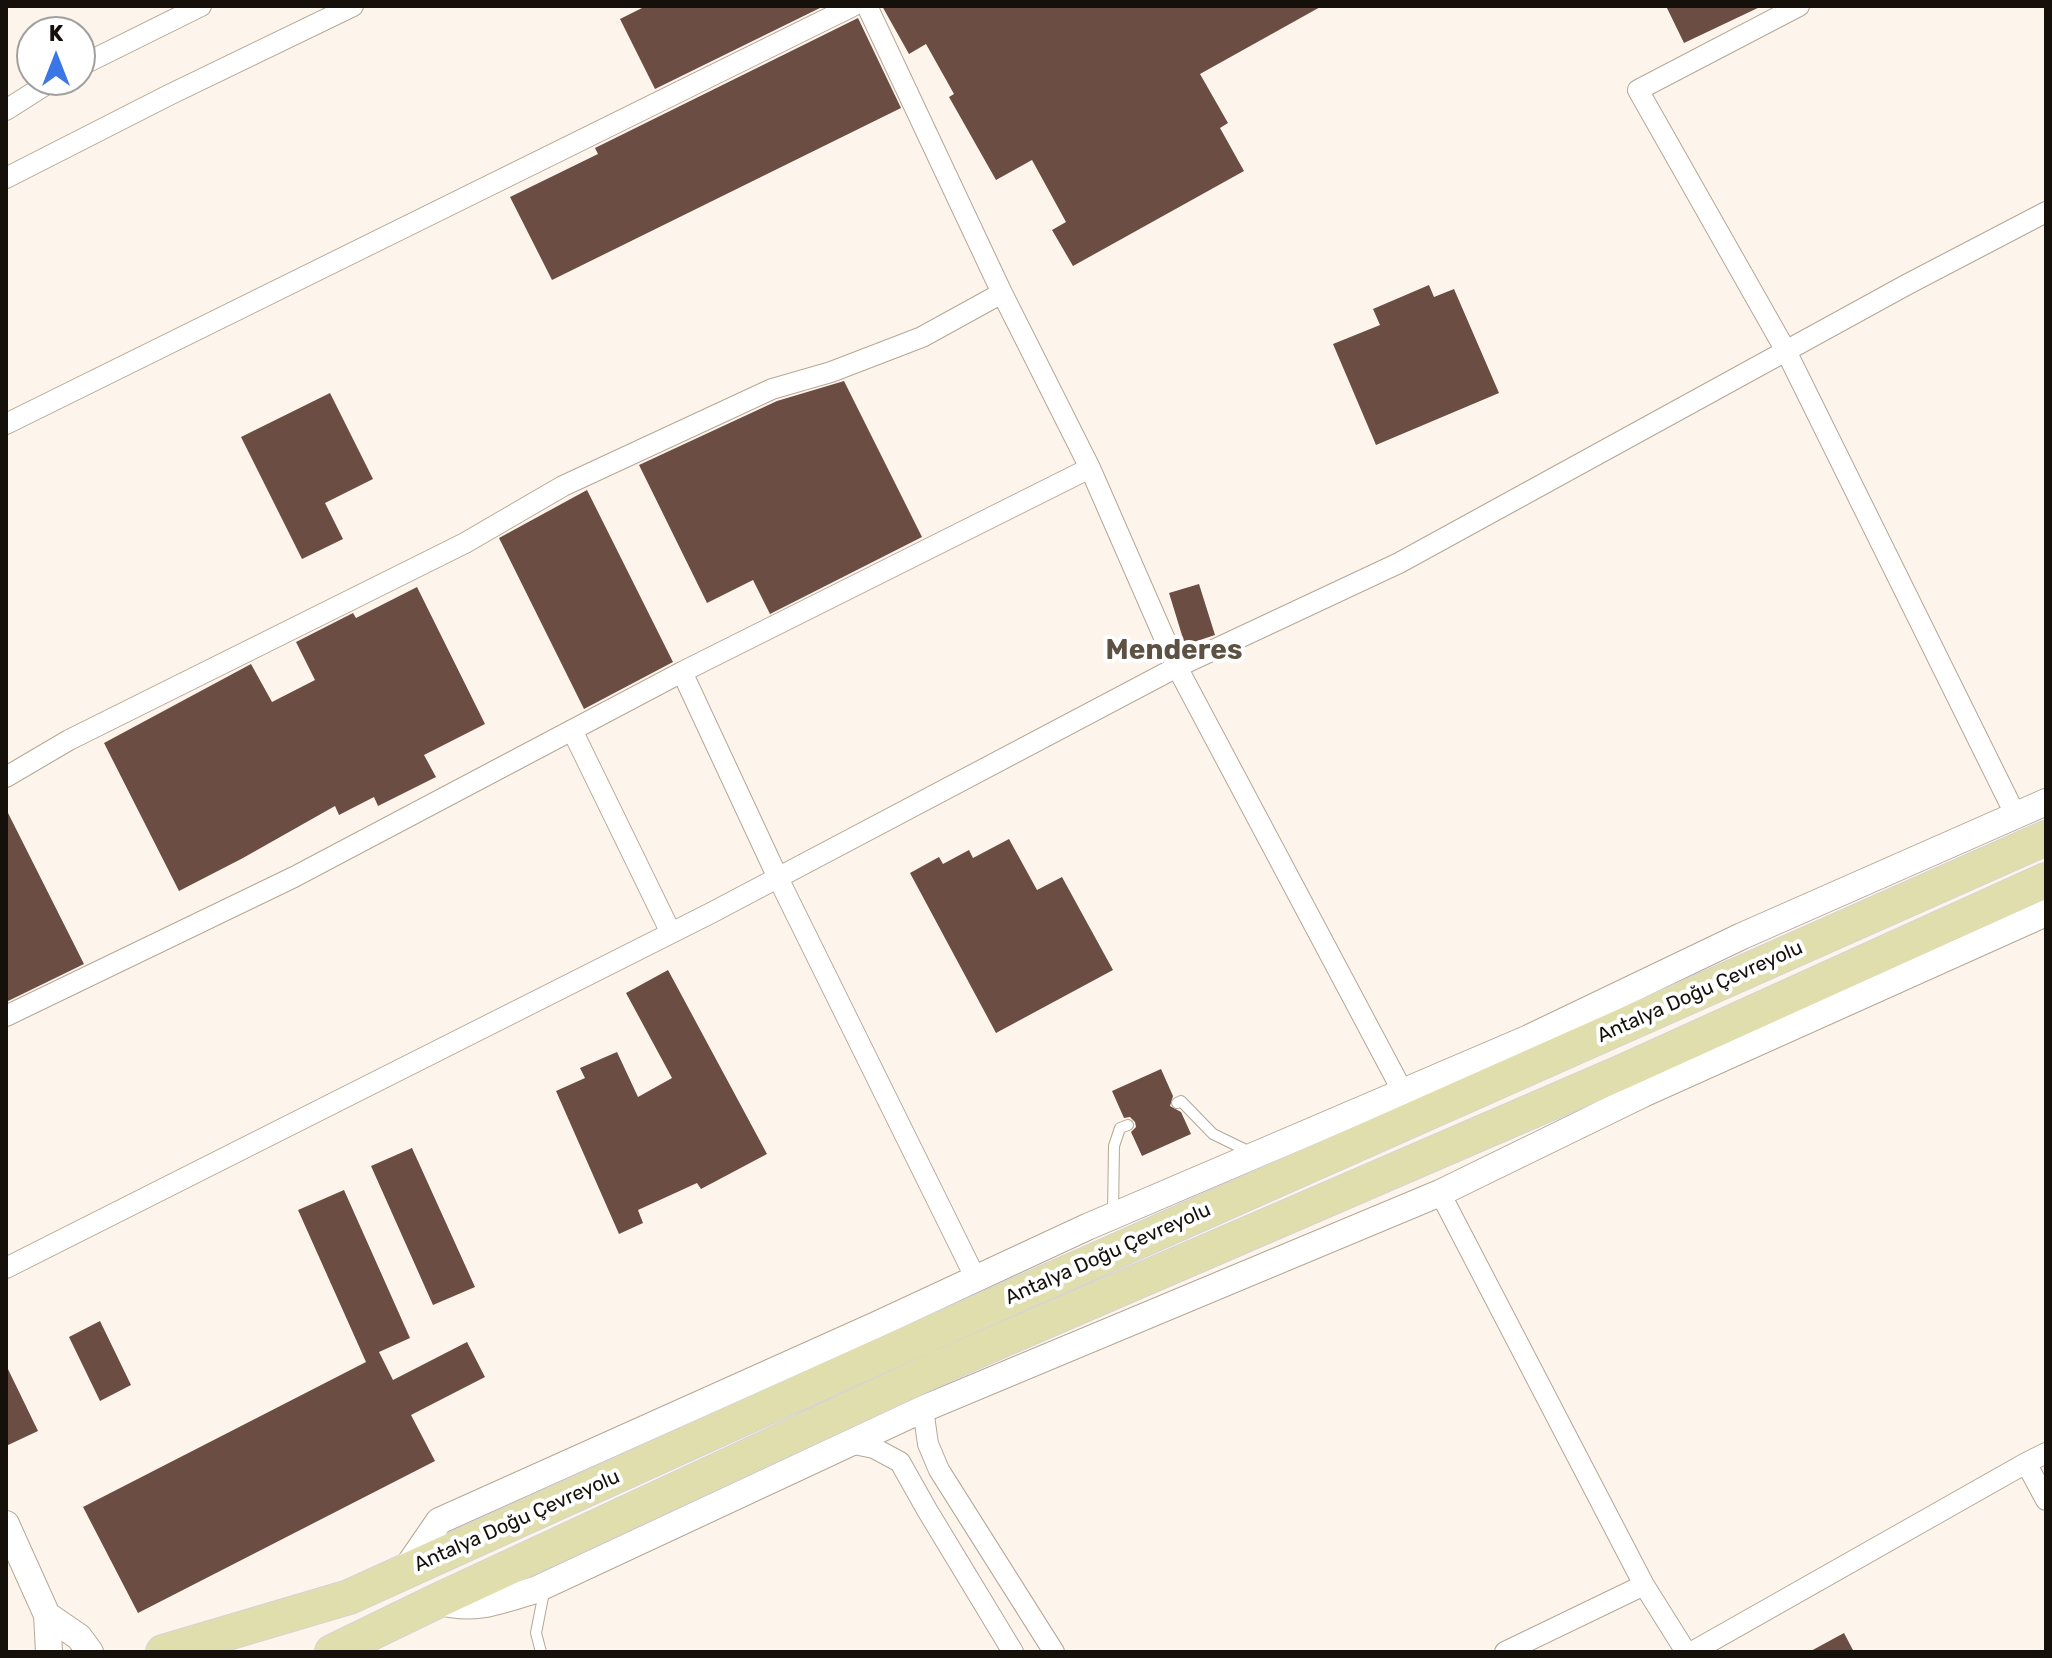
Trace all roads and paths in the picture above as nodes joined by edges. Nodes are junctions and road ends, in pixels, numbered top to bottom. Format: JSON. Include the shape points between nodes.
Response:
{"nodes":[{"id":1,"x":201,"y":6,"type":"edge"},
{"id":2,"x":353,"y":6,"type":"edge"},
{"id":3,"x":853,"y":6,"type":"edge"},
{"id":4,"x":867,"y":6,"type":"edge"},
{"id":5,"x":1799,"y":6,"type":"edge"},
{"id":6,"x":96,"y":58,"type":"edge"},
{"id":7,"x":28,"y":96,"type":"edge"},
{"id":8,"x":6,"y":110,"type":"edge"},
{"id":9,"x":6,"y":178,"type":"edge"},
{"id":10,"x":2046,"y":212,"type":"edge"},
{"id":11,"x":1002,"y":293,"type":"junction"},
{"id":12,"x":1786,"y":351,"type":"junction"},
{"id":13,"x":6,"y":424,"type":"edge"},
{"id":14,"x":1090,"y":468,"type":"junction"},
{"id":15,"x":1177,"y":667,"type":"junction"},
{"id":16,"x":682,"y":672,"type":"junction"},
{"id":17,"x":572,"y":730,"type":"junction"},
{"id":18,"x":6,"y":777,"type":"edge"},
{"id":19,"x":2046,"y":802,"type":"edge"},
{"id":20,"x":2016,"y":816,"type":"junction"},
{"id":21,"x":2046,"y":838,"type":"edge"},
{"id":22,"x":778,"y":878,"type":"junction"},
{"id":23,"x":2046,"y":880,"type":"edge"},
{"id":24,"x":2046,"y":913,"type":"edge"},
{"id":25,"x":671,"y":933,"type":"junction"},
{"id":26,"x":6,"y":1016,"type":"edge"},
{"id":27,"x":1403,"y":1092,"type":"junction"},
{"id":28,"x":1177,"y":1103,"type":"dead end"},
{"id":29,"x":1128,"y":1125,"type":"dead end"},
{"id":30,"x":1256,"y":1155,"type":"junction"},
{"id":31,"x":1440,"y":1193,"type":"junction"},
{"id":32,"x":1113,"y":1215,"type":"junction"},
{"id":33,"x":6,"y":1268,"type":"edge"},
{"id":34,"x":976,"y":1279,"type":"junction"},
{"id":35,"x":923,"y":1409,"type":"junction"},
{"id":36,"x":849,"y":1443,"type":"junction"},
{"id":37,"x":2046,"y":1453,"type":"edge"},
{"id":38,"x":2026,"y":1463,"type":"junction"},
{"id":39,"x":2046,"y":1500,"type":"edge"},
{"id":40,"x":6,"y":1524,"type":"edge"},
{"id":41,"x":404,"y":1572,"type":"junction"},
{"id":42,"x":1644,"y":1585,"type":"junction"},
{"id":43,"x":545,"y":1586,"type":"junction"},
{"id":44,"x":437,"y":1601,"type":"junction"},
{"id":45,"x":47,"y":1615,"type":"junction"},
{"id":46,"x":349,"y":1649,"type":"edge"},
{"id":47,"x":49,"y":1652,"type":"edge"},
{"id":48,"x":90,"y":1652,"type":"edge"},
{"id":49,"x":163,"y":1652,"type":"edge"},
{"id":50,"x":541,"y":1652,"type":"edge"},
{"id":51,"x":1013,"y":1652,"type":"edge"},
{"id":52,"x":1054,"y":1652,"type":"edge"},
{"id":53,"x":1505,"y":1652,"type":"edge"},
{"id":54,"x":1689,"y":1652,"type":"edge"}],
"edges":[{"from":1,"to":6,"type":"street"},
{"from":2,"to":9,"type":"street"},
{"from":3,"to":13,"type":"street"},
{"from":4,"to":11,"type":"street"},
{"from":5,"to":12,"type":"street","via":[[1638,90]]},
{"from":7,"to":8,"type":"street"},
{"from":10,"to":12,"type":"street"},
{"from":11,"to":14,"type":"street"},
{"from":11,"to":18,"type":"street","via":[[922,337],[772,389],[563,486],[465,543],[69,740]]},
{"from":12,"to":15,"type":"street","via":[[1399,563]]},
{"from":12,"to":20,"type":"street"},
{"from":14,"to":15,"type":"street"},
{"from":14,"to":16,"type":"street"},
{"from":15,"to":22,"type":"street"},
{"from":15,"to":27,"type":"street"},
{"from":16,"to":17,"type":"street"},
{"from":16,"to":22,"type":"street"},
{"from":17,"to":25,"type":"street"},
{"from":17,"to":26,"type":"street","via":[[294,877]]},
{"from":19,"to":20,"type":"street"},
{"from":20,"to":27,"type":"street"},
{"from":21,"to":41,"type":"main road","name":"Antalya Doğu Çevreyolu"},
{"from":22,"to":25,"type":"street"},
{"from":22,"to":34,"type":"street"},
{"from":23,"to":44,"type":"main road","name":"Antalya Doğu Çevreyolu","via":[[1622,1072],[942,1366]]},
{"from":24,"to":31,"type":"street","via":[[1643,1094]]},
{"from":25,"to":33,"type":"street"},
{"from":27,"to":30,"type":"street"},
{"from":28,"to":30,"type":"lane","via":[[1181,1101],[1213,1134]]},
{"from":29,"to":32,"type":"lane","via":[[1120,1128],[1114,1146]]},
{"from":30,"to":32,"type":"street"},
{"from":31,"to":35,"type":"street"},
{"from":31,"to":42,"type":"street"},
{"from":32,"to":34,"type":"street"},
{"from":34,"to":41,"type":"street","via":[[439,1521]]},
{"from":35,"to":36,"type":"street"},
{"from":35,"to":52,"type":"street","via":[[928,1444],[939,1470]]},
{"from":36,"to":43,"type":"street"},
{"from":36,"to":51,"type":"street","via":[[874,1448],[900,1462]]},
{"from":37,"to":38,"type":"street"},
{"from":38,"to":39,"type":"street"},
{"from":38,"to":54,"type":"street"},
{"from":40,"to":45,"type":"street"},
{"from":41,"to":49,"type":"main road","name":"Antalya Doğu Çevreyolu","via":[[349,1597]]},
{"from":42,"to":53,"type":"street"},
{"from":42,"to":54,"type":"street"},
{"from":43,"to":44,"type":"street","via":[[483,1606]]},
{"from":43,"to":50,"type":"lane","via":[[536,1633]]},
{"from":44,"to":46,"type":"main road","name":"Antalya Doğu Çevreyolu"},
{"from":45,"to":47,"type":"street"},
{"from":45,"to":48,"type":"street","via":[[79,1637]]}]}
